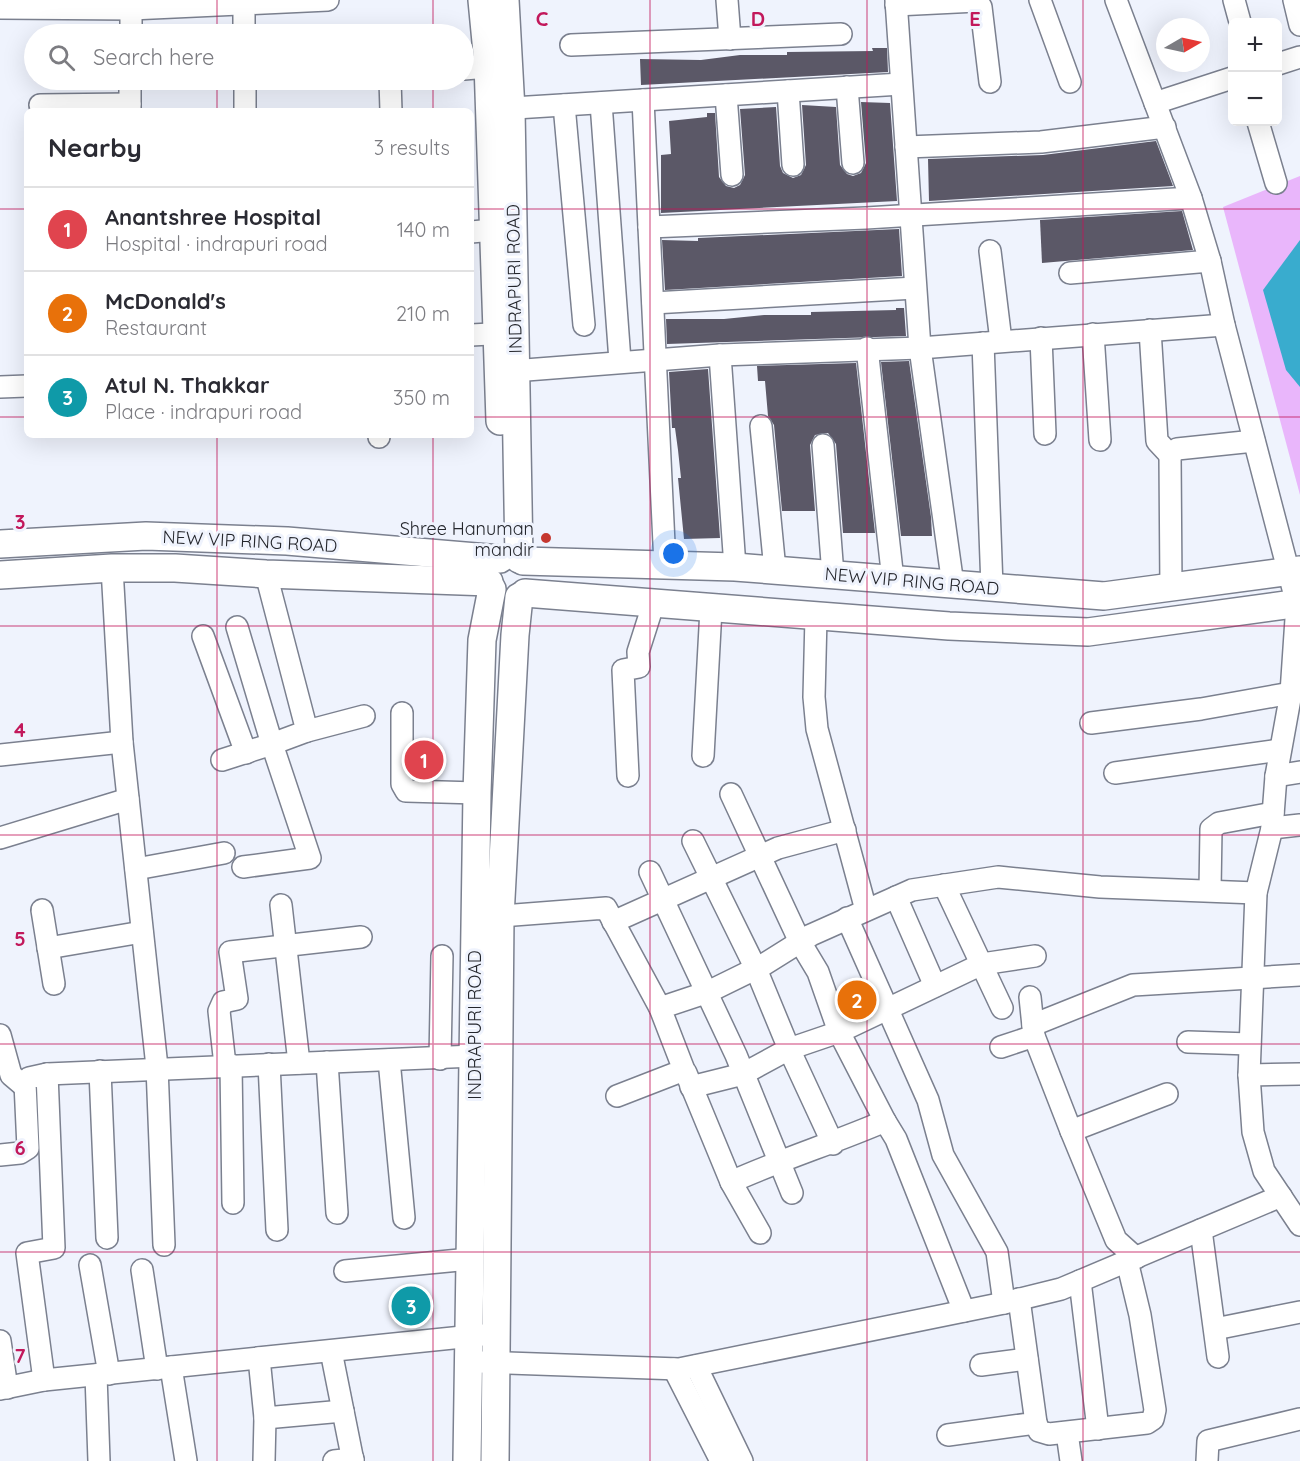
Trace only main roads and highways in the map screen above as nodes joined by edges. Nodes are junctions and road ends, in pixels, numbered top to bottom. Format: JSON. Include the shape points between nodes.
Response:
{"nodes":[{"id":1,"x":482,"y":0,"type":"edge"},
{"id":2,"x":505,"y":0,"type":"edge"},
{"id":3,"x":476,"y":68,"type":"edge"},
{"id":4,"x":500,"y":109,"type":"junction"},
{"id":5,"x":482,"y":231,"type":"edge"},
{"id":6,"x":494,"y":334,"type":"edge"},
{"id":7,"x":0,"y":544,"type":"edge"},
{"id":8,"x":505,"y":568,"type":"junction"},
{"id":9,"x":1294,"y":572,"type":"edge"},
{"id":10,"x":0,"y":575,"type":"edge"},
{"id":11,"x":522,"y":595,"type":"junction"},
{"id":12,"x":1299,"y":603,"type":"edge"},
{"id":13,"x":487,"y":917,"type":"junction"},
{"id":14,"x":467,"y":1461,"type":"edge"},
{"id":15,"x":495,"y":1461,"type":"edge"}],
"edges":[{"from":1,"to":3,"type":"main road","name":"INDRAPURI ROAD"},
{"from":2,"to":4,"type":"main road","name":"INDRAPURI ROAD"},
{"from":3,"to":4,"type":"main road","name":"INDRAPURI ROAD"},
{"from":4,"to":5,"type":"main road","name":"INDRAPURI ROAD"},
{"from":4,"to":6,"type":"main road","name":"INDRAPURI ROAD"},
{"from":5,"to":6,"type":"main road","name":"INDRAPURI ROAD"},
{"from":6,"to":8,"type":"main road","name":"INDRAPURI ROAD","via":[[506,372]]},
{"from":7,"to":8,"type":"main road","name":"NEW VIP RING ROAD","via":[[158,536],[287,541]]},
{"from":8,"to":9,"type":"main road","name":"NEW VIP RING ROAD","via":[[735,567],[1104,596]]},
{"from":8,"to":10,"type":"main road","name":"NEW VIP RING ROAD","via":[[266,574],[112,568]]},
{"from":8,"to":11,"type":"main road","via":[[506,599]]},
{"from":8,"to":11,"type":"main road","name":"INDRAPURI ROAD","via":[[531,574]]},
{"from":8,"to":13,"type":"main road","name":"INDRAPURI ROAD","via":[[482,640],[477,793]]},
{"from":11,"to":12,"type":"main road","via":[[1088,632]]},
{"from":11,"to":13,"type":"main road","name":"INDRAPURI ROAD"},
{"from":13,"to":14,"type":"main road","name":"INDRAPURI ROAD","via":[[474,1056]]},
{"from":13,"to":15,"type":"main road","name":"INDRAPURI ROAD","via":[[498,1334]]}]}
